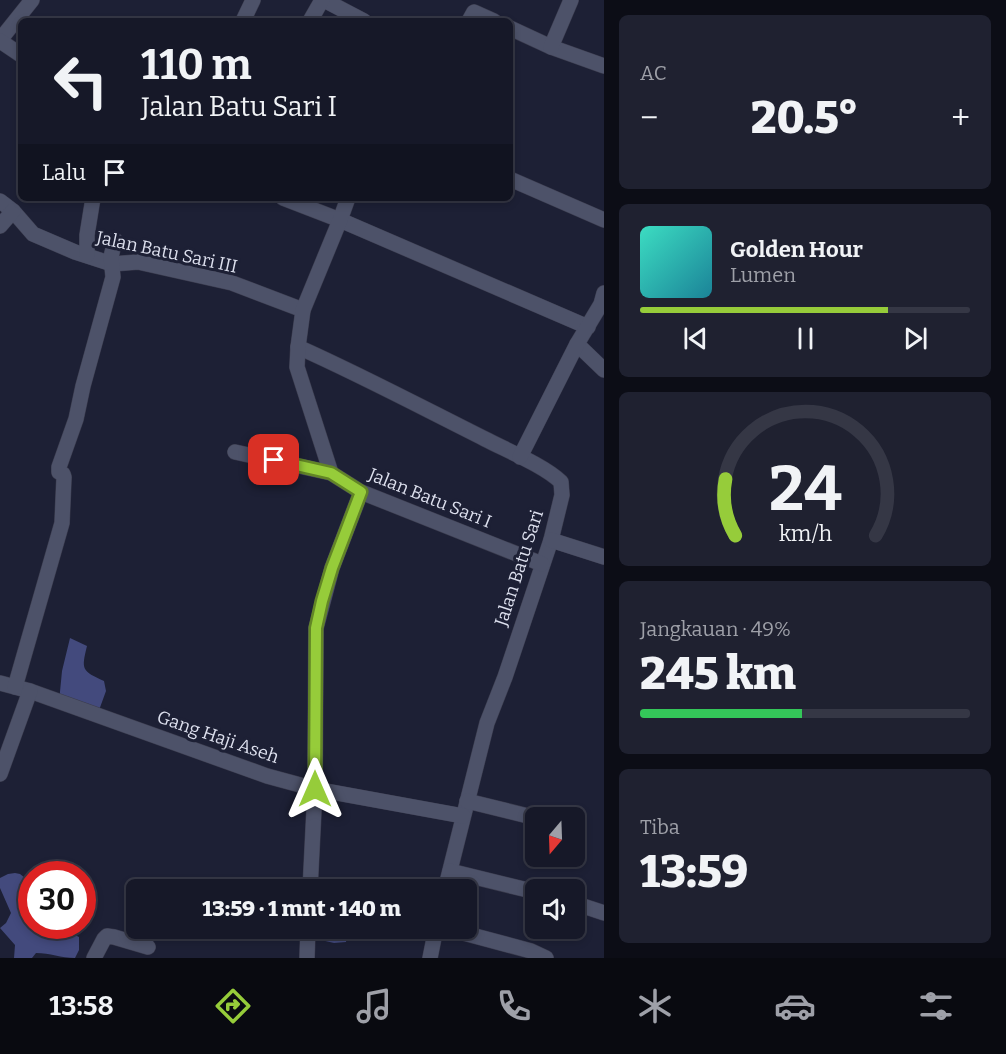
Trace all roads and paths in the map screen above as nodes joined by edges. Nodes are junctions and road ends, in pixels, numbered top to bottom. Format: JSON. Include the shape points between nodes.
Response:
{"nodes":[{"id":1,"x":32,"y":0,"type":"edge"},
{"id":2,"x":253,"y":0,"type":"edge"},
{"id":3,"x":323,"y":0,"type":"edge"},
{"id":4,"x":571,"y":0,"type":"edge"},
{"id":5,"x":244,"y":18,"type":"edge"},
{"id":6,"x":312,"y":18,"type":"edge"},
{"id":7,"x":358,"y":18,"type":"edge"},
{"id":8,"x":471,"y":18,"type":"edge"},
{"id":9,"x":487,"y":18,"type":"edge"},
{"id":10,"x":513,"y":29,"type":"edge"},
{"id":11,"x":0,"y":40,"type":"edge"},
{"id":12,"x":551,"y":47,"type":"junction"},
{"id":13,"x":18,"y":53,"type":"edge"},
{"id":14,"x":604,"y":66,"type":"edge"},
{"id":15,"x":513,"y":181,"type":"edge"},
{"id":16,"x":0,"y":201,"type":"edge"},
{"id":17,"x":93,"y":201,"type":"edge"},
{"id":18,"x":291,"y":201,"type":"edge"},
{"id":19,"x":347,"y":201,"type":"edge"},
{"id":20,"x":13,"y":211,"type":"junction"},
{"id":21,"x":340,"y":220,"type":"junction"},
{"id":22,"x":604,"y":220,"type":"edge"},
{"id":23,"x":0,"y":226,"type":"edge"},
{"id":24,"x":115,"y":240,"type":"dead end"},
{"id":25,"x":87,"y":247,"type":"junction"},
{"id":26,"x":112,"y":260,"type":"junction"},
{"id":27,"x":603,"y":301,"type":"edge"},
{"id":28,"x":303,"y":310,"type":"junction"},
{"id":29,"x":588,"y":327,"type":"junction"},
{"id":30,"x":577,"y":344,"type":"junction"},
{"id":31,"x":298,"y":346,"type":"junction"},
{"id":32,"x":604,"y":370,"type":"edge"},
{"id":33,"x":235,"y":452,"type":"dead end"},
{"id":34,"x":520,"y":457,"type":"junction"},
{"id":35,"x":331,"y":473,"type":"junction"},
{"id":36,"x":361,"y":492,"type":"junction"},
{"id":37,"x":551,"y":540,"type":"junction"},
{"id":38,"x":604,"y":557,"type":"edge"},
{"id":39,"x":542,"y":564,"type":"junction"},
{"id":40,"x":15,"y":687,"type":"edge"},
{"id":41,"x":0,"y":774,"type":"edge"},
{"id":42,"x":315,"y":789,"type":"junction"},
{"id":43,"x":465,"y":808,"type":"junction"},
{"id":44,"x":525,"y":816,"type":"edge"},
{"id":45,"x":450,"y":871,"type":"junction"},
{"id":46,"x":311,"y":879,"type":"edge"},
{"id":47,"x":448,"y":879,"type":"edge"},
{"id":48,"x":525,"y":889,"type":"edge"},
{"id":49,"x":585,"y":907,"type":"edge"},
{"id":50,"x":604,"y":913,"type":"edge"},
{"id":51,"x":477,"y":937,"type":"edge"},
{"id":52,"x":308,"y":939,"type":"edge"},
{"id":53,"x":434,"y":939,"type":"edge"},
{"id":54,"x":148,"y":947,"type":"dead end"},
{"id":55,"x":94,"y":958,"type":"edge"},
{"id":56,"x":307,"y":958,"type":"edge"},
{"id":57,"x":430,"y":958,"type":"edge"},
{"id":58,"x":546,"y":958,"type":"edge"}],
"edges":[{"from":1,"to":11,"type":"street"},
{"from":2,"to":5,"type":"street"},
{"from":3,"to":6,"type":"street"},
{"from":3,"to":7,"type":"street"},
{"from":4,"to":12,"type":"street"},
{"from":8,"to":9,"type":"street","via":[[474,12]]},
{"from":10,"to":12,"type":"street"},
{"from":11,"to":13,"type":"street"},
{"from":12,"to":14,"type":"street"},
{"from":15,"to":22,"type":"street"},
{"from":16,"to":20,"type":"street","name":"Jalan Batu Sari III"},
{"from":17,"to":25,"type":"street"},
{"from":18,"to":21,"type":"street"},
{"from":19,"to":21,"type":"street"},
{"from":20,"to":23,"type":"street"},
{"from":20,"to":25,"type":"street","name":"Jalan Batu Sari III","via":[[33,234]]},
{"from":21,"to":28,"type":"street"},
{"from":21,"to":29,"type":"street"},
{"from":24,"to":26,"type":"street","name":"Jalan Batu Sari III"},
{"from":25,"to":26,"type":"street","name":"Jalan Batu Sari III"},
{"from":26,"to":28,"type":"street","name":"Jalan Batu Sari III","via":[[232,283]]},
{"from":26,"to":40,"type":"street","via":[[112,277],[76,419],[59,467],[64,477],[62,523]]},
{"from":27,"to":29,"type":"street"},
{"from":28,"to":31,"type":"street"},
{"from":29,"to":30,"type":"street"},
{"from":30,"to":32,"type":"street"},
{"from":30,"to":34,"type":"street"},
{"from":31,"to":34,"type":"street"},
{"from":31,"to":35,"type":"street","via":[[297,368]]},
{"from":33,"to":35,"type":"street","name":"Jalan Batu Sari I"},
{"from":34,"to":37,"type":"street","name":"Jalan Batu Sari","via":[[561,482],[562,495]]},
{"from":35,"to":36,"type":"street","name":"Jalan Batu Sari I"},
{"from":36,"to":39,"type":"street","name":"Jalan Batu Sari I"},
{"from":36,"to":42,"type":"street","via":[[332,568],[316,628]]},
{"from":37,"to":38,"type":"street"},
{"from":37,"to":39,"type":"street","name":"Jalan Batu Sari"},
{"from":39,"to":43,"type":"street","name":"Jalan Batu Sari","via":[[487,723]]},
{"from":40,"to":41,"type":"street"},
{"from":40,"to":42,"type":"street","name":"Gang Haji Aseh","via":[[267,776]]},
{"from":42,"to":43,"type":"street","name":"Gang Haji Aseh"},
{"from":42,"to":46,"type":"street"},
{"from":43,"to":44,"type":"street","name":"Gang Haji Aseh"},
{"from":43,"to":45,"type":"street","name":"Jalan Batu Sari"},
{"from":45,"to":47,"type":"street","name":"Jalan Batu Sari"},
{"from":45,"to":48,"type":"street"},
{"from":49,"to":50,"type":"street"},
{"from":51,"to":58,"type":"street"},
{"from":52,"to":56,"type":"street"},
{"from":53,"to":57,"type":"street"},
{"from":54,"to":55,"type":"street","via":[[107,936]]}]}
